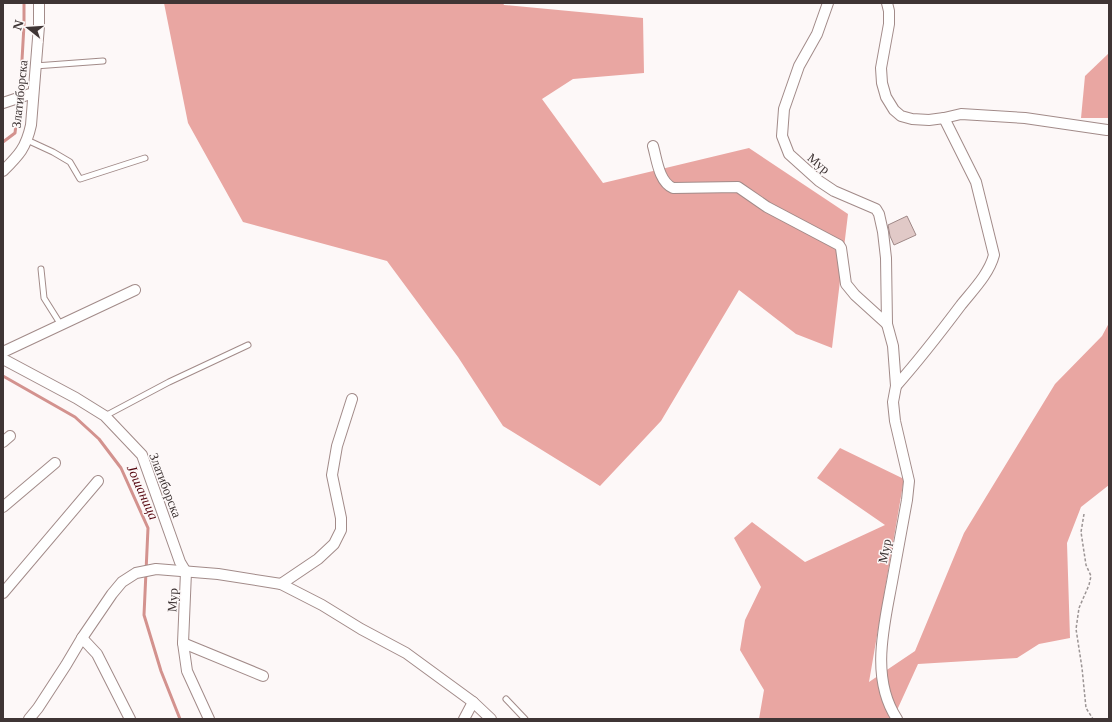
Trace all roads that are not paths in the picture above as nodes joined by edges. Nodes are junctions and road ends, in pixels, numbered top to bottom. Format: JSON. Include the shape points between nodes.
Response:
{"nodes":[{"id":1,"x":39,"y":3,"type":"edge"},
{"id":2,"x":828,"y":3,"type":"edge"},
{"id":3,"x":887,"y":3,"type":"edge"},
{"id":4,"x":103,"y":61,"type":"dead end"},
{"id":5,"x":36,"y":66,"type":"junction"},
{"id":6,"x":31,"y":94,"type":"junction"},
{"id":7,"x":3,"y":103,"type":"edge"},
{"id":8,"x":944,"y":118,"type":"junction"},
{"id":9,"x":1107,"y":130,"type":"dead end"},
{"id":10,"x":27,"y":140,"type":"junction"},
{"id":11,"x":653,"y":146,"type":"dead end"},
{"id":12,"x":145,"y":158,"type":"dead end"},
{"id":13,"x":3,"y":171,"type":"edge"},
{"id":14,"x":41,"y":269,"type":"dead end"},
{"id":15,"x":135,"y":290,"type":"dead end"},
{"id":16,"x":888,"y":324,"type":"junction"},
{"id":17,"x":61,"y":325,"type":"junction"},
{"id":18,"x":248,"y":345,"type":"dead end"},
{"id":19,"x":3,"y":352,"type":"edge"},
{"id":20,"x":3,"y":359,"type":"edge"},
{"id":21,"x":896,"y":386,"type":"junction"},
{"id":22,"x":352,"y":399,"type":"dead end"},
{"id":23,"x":106,"y":416,"type":"junction"},
{"id":24,"x":55,"y":463,"type":"dead end"},
{"id":25,"x":98,"y":481,"type":"dead end"},
{"id":26,"x":3,"y":507,"type":"edge"},
{"id":27,"x":186,"y":572,"type":"junction"},
{"id":28,"x":281,"y":584,"type":"junction"},
{"id":29,"x":3,"y":593,"type":"edge"},
{"id":30,"x":82,"y":638,"type":"junction"},
{"id":31,"x":183,"y":643,"type":"junction"},
{"id":32,"x":263,"y":676,"type":"dead end"},
{"id":33,"x":506,"y":699,"type":"dead end"},
{"id":34,"x":473,"y":702,"type":"junction"},
{"id":35,"x":29,"y":719,"type":"edge"},
{"id":36,"x":130,"y":719,"type":"edge"},
{"id":37,"x":209,"y":719,"type":"edge"},
{"id":38,"x":464,"y":719,"type":"edge"},
{"id":39,"x":491,"y":719,"type":"edge"},
{"id":40,"x":526,"y":719,"type":"edge"},
{"id":41,"x":897,"y":719,"type":"edge"}],
"edges":[{"from":1,"to":5,"type":"street","name":"Златиборска"},
{"from":2,"to":16,"type":"street","name":"Мур","via":[[816,34],[799,66],[784,109],[782,136],[789,154],[819,181],[834,191],[876,209],[880,214],[886,258]]},
{"from":3,"to":8,"type":"street","via":[[889,24],[881,68],[886,98],[902,116],[929,120]]},
{"from":4,"to":5,"type":"lane"},
{"from":5,"to":6,"type":"street","name":"Златиборска"},
{"from":6,"to":7,"type":"street"},
{"from":6,"to":10,"type":"street","name":"Златиборска","via":[[31,125]]},
{"from":8,"to":9,"type":"street","via":[[961,114],[1025,118]]},
{"from":8,"to":21,"type":"street","via":[[976,182],[994,255],[992,264],[981,279]]},
{"from":10,"to":12,"type":"lane","name":"Златиборска","via":[[70,162],[80,179]]},
{"from":10,"to":13,"type":"street","name":"Златиборска","via":[[21,152]]},
{"from":11,"to":16,"type":"street","via":[[668,186],[738,187],[767,207],[839,245],[846,284]]},
{"from":14,"to":17,"type":"lane","via":[[44,298]]},
{"from":15,"to":17,"type":"street"},
{"from":16,"to":21,"type":"street","name":"Мур","via":[[893,346]]},
{"from":17,"to":19,"type":"street"},
{"from":18,"to":23,"type":"lane","via":[[169,382]]},
{"from":20,"to":23,"type":"street","name":"Златиборска"},
{"from":21,"to":41,"type":"street","name":"Мур","via":[[893,402],[895,421],[909,481],[881,646],[881,665],[887,699]]},
{"from":22,"to":28,"type":"street","via":[[337,446],[332,475],[341,530],[334,544],[318,559]]},
{"from":23,"to":27,"type":"street","name":"Златиборска","via":[[142,455],[180,562]]},
{"from":24,"to":26,"type":"street"},
{"from":25,"to":29,"type":"street"},
{"from":27,"to":28,"type":"street","name":"Мур","via":[[218,574]]},
{"from":27,"to":30,"type":"street","via":[[156,569],[136,573],[122,582],[112,594]]},
{"from":27,"to":31,"type":"street","name":"Мур"},
{"from":28,"to":34,"type":"street","name":"Мур","via":[[406,653]]},
{"from":30,"to":35,"type":"street"},
{"from":30,"to":36,"type":"street","via":[[97,654]]},
{"from":31,"to":32,"type":"street"},
{"from":31,"to":37,"type":"street","name":"Мур","via":[[187,671]]},
{"from":33,"to":40,"type":"lane"},
{"from":34,"to":38,"type":"street"},
{"from":34,"to":39,"type":"street","name":"Мур"}]}
